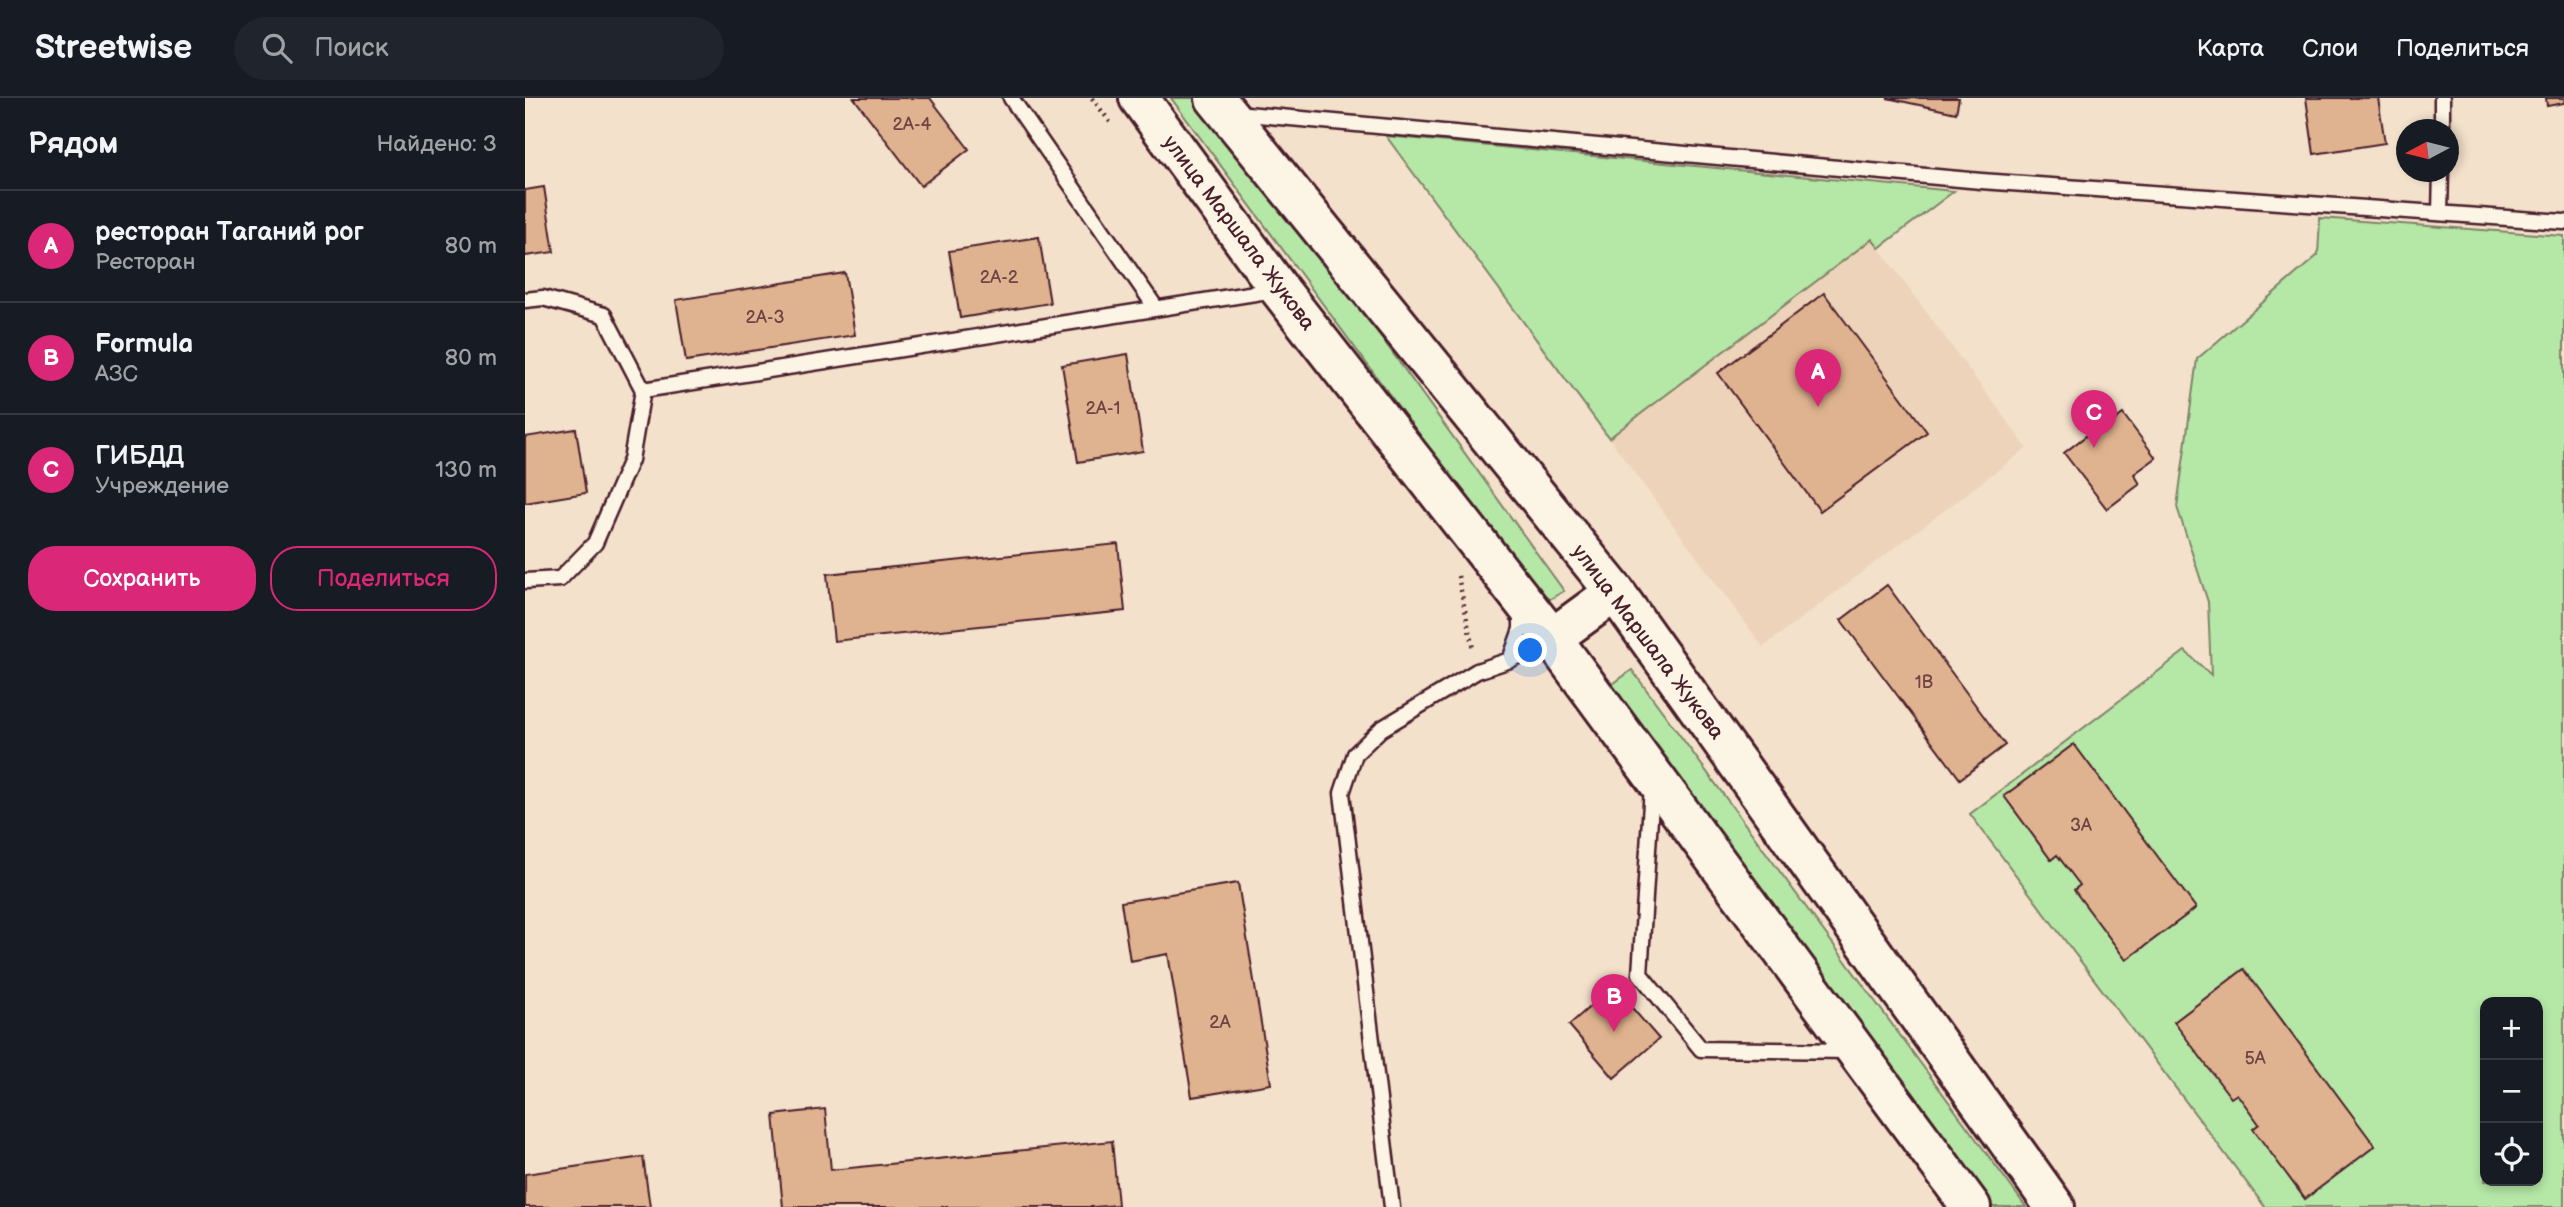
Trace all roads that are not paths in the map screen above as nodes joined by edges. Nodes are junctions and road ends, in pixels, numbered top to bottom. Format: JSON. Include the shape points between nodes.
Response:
{"nodes":[{"id":1,"x":1011,"y":98,"type":"edge"},
{"id":2,"x":1139,"y":98,"type":"edge"},
{"id":3,"x":2442,"y":98,"type":"edge"},
{"id":4,"x":1219,"y":105,"type":"edge"},
{"id":5,"x":2442,"y":119,"type":"edge"},
{"id":6,"x":2441,"y":182,"type":"edge"},
{"id":7,"x":2440,"y":213,"type":"junction"},
{"id":8,"x":2564,"y":222,"type":"edge"},
{"id":9,"x":1279,"y":289,"type":"junction"},
{"id":10,"x":525,"y":300,"type":"edge"},
{"id":11,"x":1156,"y":308,"type":"junction"},
{"id":12,"x":643,"y":390,"type":"junction"},
{"id":13,"x":525,"y":581,"type":"edge"},
{"id":14,"x":1615,"y":592,"type":"junction"},
{"id":15,"x":1522,"y":598,"type":"junction"},
{"id":16,"x":1552,"y":638,"type":"junction"},
{"id":17,"x":1510,"y":660,"type":"junction"},
{"id":18,"x":1653,"y":775,"type":"junction"},
{"id":19,"x":1856,"y":1051,"type":"junction"},
{"id":20,"x":1392,"y":1207,"type":"edge"},
{"id":21,"x":1971,"y":1207,"type":"edge"},
{"id":22,"x":2055,"y":1207,"type":"edge"}],
"edges":[{"from":1,"to":11,"type":"lane"},
{"from":2,"to":9,"type":"main road","name":"улица Маршала Жукова"},
{"from":3,"to":5,"type":"lane"},
{"from":4,"to":7,"type":"lane","via":[[1981,181]]},
{"from":4,"to":14,"type":"main road","name":"улица Маршала Жукова"},
{"from":6,"to":7,"type":"lane"},
{"from":7,"to":8,"type":"lane"},
{"from":9,"to":11,"type":"lane"},
{"from":9,"to":15,"type":"main road","name":"улица Маршала Жукова"},
{"from":10,"to":12,"type":"lane","via":[[543,298],[604,315]]},
{"from":11,"to":12,"type":"lane"},
{"from":12,"to":13,"type":"lane","via":[[631,460],[595,543],[560,579]]},
{"from":14,"to":16,"type":"main road"},
{"from":14,"to":22,"type":"main road","name":"улица Маршала Жукова"},
{"from":15,"to":16,"type":"main road","name":"улица Маршала Жукова"},
{"from":15,"to":17,"type":"lane","via":[[1521,629]]},
{"from":16,"to":17,"type":"lane"},
{"from":16,"to":18,"type":"main road","name":"улица Маршала Жукова"},
{"from":17,"to":20,"type":"lane","via":[[1477,671],[1381,729],[1355,754],[1342,793]]},
{"from":18,"to":19,"type":"main road","name":"улица Маршала Жукова"},
{"from":18,"to":19,"type":"lane","via":[[1640,974],[1701,1049]]},
{"from":19,"to":21,"type":"main road","name":"улица Маршала Жукова"}]}
